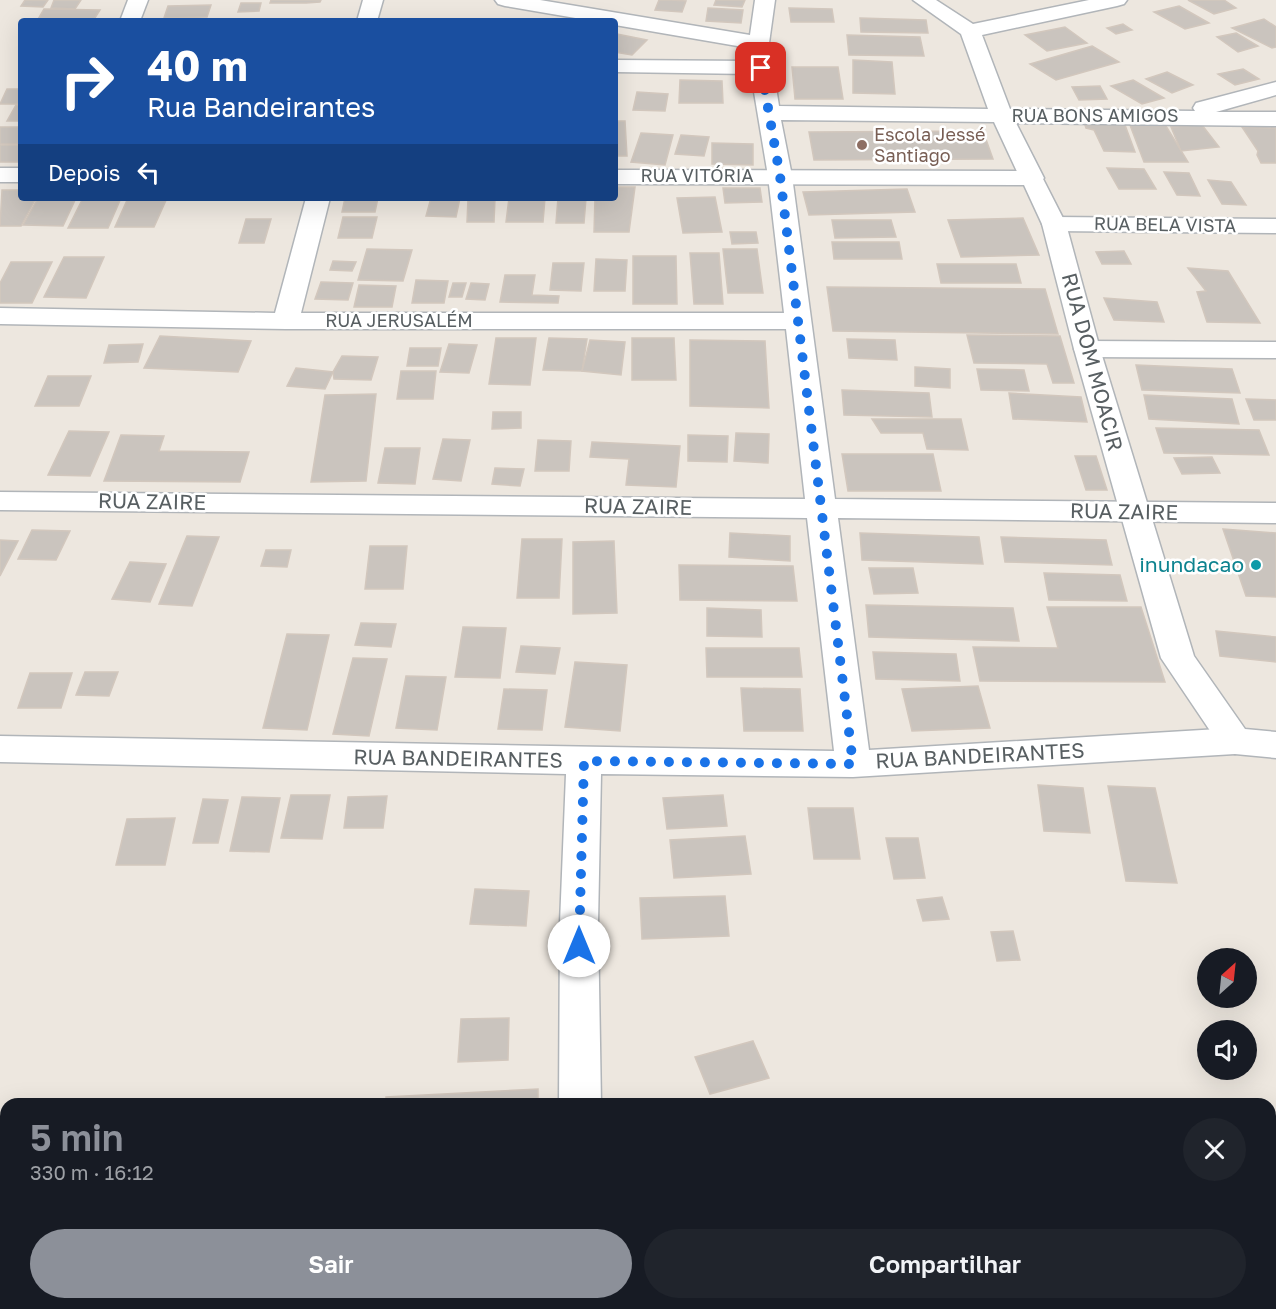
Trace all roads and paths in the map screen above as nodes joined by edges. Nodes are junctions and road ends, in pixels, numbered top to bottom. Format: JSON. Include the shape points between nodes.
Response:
{"nodes":[{"id":1,"x":138,"y":0,"type":"edge"},
{"id":2,"x":373,"y":0,"type":"edge"},
{"id":3,"x":505,"y":0,"type":"edge"},
{"id":4,"x":765,"y":0,"type":"edge"},
{"id":5,"x":1117,"y":0,"type":"edge"},
{"id":6,"x":922,"y":1,"type":"edge"},
{"id":7,"x":131,"y":18,"type":"edge"},
{"id":8,"x":368,"y":18,"type":"edge"},
{"id":9,"x":587,"y":18,"type":"edge"},
{"id":10,"x":618,"y":25,"type":"edge"},
{"id":11,"x":970,"y":31,"type":"junction"},
{"id":12,"x":760,"y":56,"type":"junction"},
{"id":13,"x":618,"y":66,"type":"edge"},
{"id":14,"x":1276,"y":88,"type":"edge"},
{"id":15,"x":770,"y":113,"type":"junction"},
{"id":16,"x":1002,"y":116,"type":"junction"},
{"id":17,"x":1174,"y":116,"type":"junction"},
{"id":18,"x":1276,"y":119,"type":"edge"},
{"id":19,"x":0,"y":175,"type":"edge"},
{"id":20,"x":18,"y":175,"type":"edge"},
{"id":21,"x":780,"y":176,"type":"junction"},
{"id":22,"x":618,"y":177,"type":"edge"},
{"id":23,"x":1032,"y":178,"type":"junction"},
{"id":24,"x":317,"y":201,"type":"edge"},
{"id":25,"x":1054,"y":224,"type":"junction"},
{"id":26,"x":1276,"y":226,"type":"edge"},
{"id":27,"x":0,"y":316,"type":"edge"},
{"id":28,"x":286,"y":321,"type":"junction"},
{"id":29,"x":798,"y":321,"type":"junction"},
{"id":30,"x":1087,"y":350,"type":"junction"},
{"id":31,"x":1276,"y":350,"type":"edge"},
{"id":32,"x":0,"y":501,"type":"edge"},
{"id":33,"x":820,"y":509,"type":"junction"},
{"id":34,"x":1134,"y":512,"type":"junction"},
{"id":35,"x":1276,"y":513,"type":"edge"},
{"id":36,"x":1236,"y":741,"type":"junction"},
{"id":37,"x":1276,"y":745,"type":"edge"},
{"id":38,"x":0,"y":749,"type":"edge"},
{"id":39,"x":584,"y":761,"type":"junction"},
{"id":40,"x":853,"y":764,"type":"junction"},
{"id":41,"x":580,"y":1098,"type":"edge"}],
"edges":[{"from":1,"to":7,"type":"street"},
{"from":2,"to":8,"type":"street"},
{"from":3,"to":9,"type":"street"},
{"from":4,"to":12,"type":"street"},
{"from":5,"to":11,"type":"street"},
{"from":6,"to":11,"type":"street"},
{"from":10,"to":12,"type":"street"},
{"from":11,"to":16,"type":"street","name":"RUA DOM MOACIR"},
{"from":12,"to":13,"type":"street"},
{"from":12,"to":15,"type":"street"},
{"from":14,"to":17,"type":"street"},
{"from":15,"to":16,"type":"street","name":"RUA BONS AMIGOS"},
{"from":15,"to":21,"type":"street"},
{"from":16,"to":17,"type":"street","name":"RUA BONS AMIGOS"},
{"from":16,"to":23,"type":"street","name":"RUA DOM MOACIR"},
{"from":17,"to":18,"type":"street","name":"RUA BONS AMIGOS"},
{"from":19,"to":20,"type":"street"},
{"from":21,"to":22,"type":"street","name":"RUA VITÓRIA"},
{"from":21,"to":23,"type":"street","name":"RUA VITÓRIA"},
{"from":21,"to":29,"type":"street"},
{"from":23,"to":25,"type":"street","name":"RUA DOM MOACIR"},
{"from":24,"to":28,"type":"street"},
{"from":25,"to":26,"type":"street","name":"RUA BELA VISTA"},
{"from":25,"to":30,"type":"street","name":"RUA DOM MOACIR"},
{"from":27,"to":28,"type":"street","name":"RUA JERUSALÉM"},
{"from":28,"to":29,"type":"street","name":"RUA JERUSALÉM"},
{"from":29,"to":33,"type":"street"},
{"from":30,"to":31,"type":"street"},
{"from":30,"to":34,"type":"street","name":"RUA DOM MOACIR"},
{"from":32,"to":33,"type":"street","name":"RUA ZAIRE"},
{"from":33,"to":34,"type":"street","name":"RUA ZAIRE"},
{"from":33,"to":40,"type":"street"},
{"from":34,"to":35,"type":"street","name":"RUA ZAIRE"},
{"from":34,"to":36,"type":"street","name":"RUA DOM MOACIR","via":[[1178,658]]},
{"from":36,"to":37,"type":"street","name":"RUA BANDEIRANTES"},
{"from":36,"to":40,"type":"street","name":"RUA BANDEIRANTES"},
{"from":38,"to":39,"type":"street","name":"RUA BANDEIRANTES"},
{"from":39,"to":40,"type":"street","name":"RUA BANDEIRANTES"},
{"from":39,"to":41,"type":"street","via":[[579,923]]}]}
